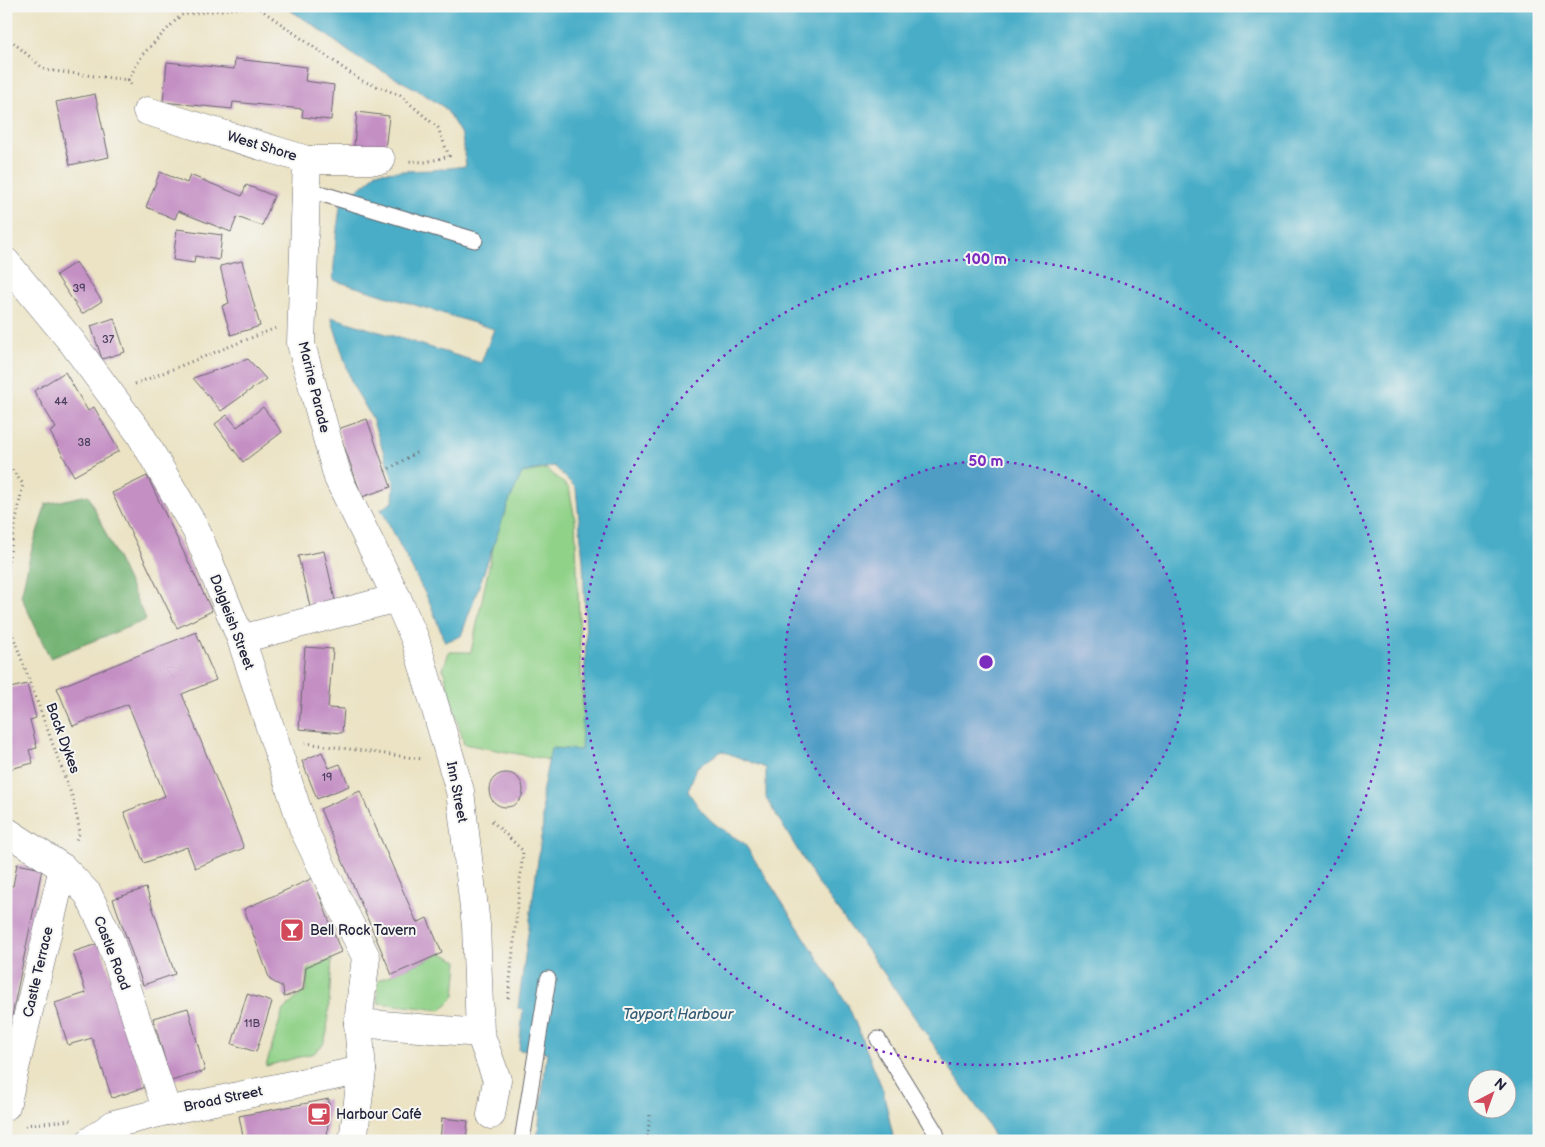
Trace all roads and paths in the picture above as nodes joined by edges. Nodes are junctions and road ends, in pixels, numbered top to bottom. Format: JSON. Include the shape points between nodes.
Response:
{"nodes":[{"id":1,"x":6,"y":36,"type":"edge"},
{"id":2,"x":128,"y":80,"type":"junction"},
{"id":3,"x":147,"y":111,"type":"joint"},
{"id":4,"x":307,"y":160,"type":"junction"},
{"id":5,"x":381,"y":160,"type":"joint"},
{"id":6,"x":306,"y":189,"type":"junction"},
{"id":7,"x":475,"y":240,"type":"dead end"},
{"id":8,"x":6,"y":262,"type":"edge"},
{"id":9,"x":302,"y":317,"type":"junction"},
{"id":10,"x":110,"y":394,"type":"junction"},
{"id":11,"x":419,"y":451,"type":"dead end"},
{"id":12,"x":6,"y":462,"type":"edge"},
{"id":13,"x":385,"y":471,"type":"dead end"},
{"id":14,"x":6,"y":573,"type":"edge"},
{"id":15,"x":398,"y":598,"type":"junction"},
{"id":16,"x":6,"y":617,"type":"edge"},
{"id":17,"x":241,"y":639,"type":"junction"},
{"id":18,"x":274,"y":739,"type":"junction"},
{"id":19,"x":452,"y":763,"type":"junction"},
{"id":20,"x":6,"y":831,"type":"edge"},
{"id":21,"x":63,"y":868,"type":"junction"},
{"id":22,"x":548,"y":979,"type":"dead end"},
{"id":23,"x":358,"y":1023,"type":"junction"},
{"id":24,"x":480,"y":1033,"type":"junction"},
{"id":25,"x":878,"y":1039,"type":"dead end"},
{"id":26,"x":362,"y":1070,"type":"junction"},
{"id":27,"x":6,"y":1106,"type":"edge"},
{"id":28,"x":167,"y":1111,"type":"junction"},
{"id":29,"x":650,"y":1114,"type":"dead end"},
{"id":30,"x":491,"y":1115,"type":"dead end"},
{"id":31,"x":90,"y":1141,"type":"edge"},
{"id":32,"x":353,"y":1141,"type":"edge"},
{"id":33,"x":522,"y":1141,"type":"edge"},
{"id":34,"x":647,"y":1141,"type":"edge"},
{"id":35,"x":938,"y":1141,"type":"edge"}],
"edges":[{"from":1,"to":2,"type":"path","via":[[45,70]]},
{"from":2,"to":3,"type":"path"},
{"from":2,"to":5,"type":"path","via":[[143,54],[181,15],[256,6],[360,80],[400,95],[438,128],[449,156],[427,162]]},
{"from":3,"to":4,"type":"street","name":"West Shore"},
{"from":4,"to":5,"type":"street","name":"West Shore"},
{"from":4,"to":6,"type":"street","name":"Marine Parade"},
{"from":6,"to":7,"type":"lane"},
{"from":6,"to":9,"type":"street","name":"Marine Parade"},
{"from":8,"to":10,"type":"street","name":"Dalgleish Street"},
{"from":9,"to":10,"type":"path"},
{"from":9,"to":15,"type":"street","name":"Marine Parade","via":[[301,344],[338,478]]},
{"from":10,"to":17,"type":"street","name":"Dalgleish Street","via":[[140,434],[196,530]]},
{"from":11,"to":13,"type":"path"},
{"from":12,"to":14,"type":"path","via":[[23,484]]},
{"from":15,"to":17,"type":"street"},
{"from":15,"to":19,"type":"street","name":"Inn Street","via":[[415,639]]},
{"from":16,"to":21,"type":"path","name":"Back Dykes","via":[[73,799],[80,832]]},
{"from":17,"to":18,"type":"street","name":"Dalgleish Street"},
{"from":18,"to":19,"type":"path"},
{"from":18,"to":23,"type":"street","name":"Dalgleish Street","via":[[304,830],[366,957]]},
{"from":19,"to":24,"type":"street","name":"Inn Street","via":[[460,791],[476,926]]},
{"from":20,"to":21,"type":"street","name":"Castle Road"},
{"from":21,"to":27,"type":"street","name":"Castle Terrace"},
{"from":21,"to":28,"type":"street","name":"Castle Road","via":[[88,894],[110,940]]},
{"from":22,"to":33,"type":"lane"},
{"from":23,"to":24,"type":"street"},
{"from":23,"to":26,"type":"street","name":"Dalgleish Street"},
{"from":24,"to":30,"type":"street","name":"Inn Street","via":[[497,1080]]},
{"from":25,"to":35,"type":"lane"},
{"from":26,"to":28,"type":"street","name":"Broad Street"},
{"from":26,"to":32,"type":"street","name":"Dalgleish Street"},
{"from":28,"to":31,"type":"street","name":"Broad Street","via":[[114,1124]]},
{"from":29,"to":34,"type":"path"}]}
